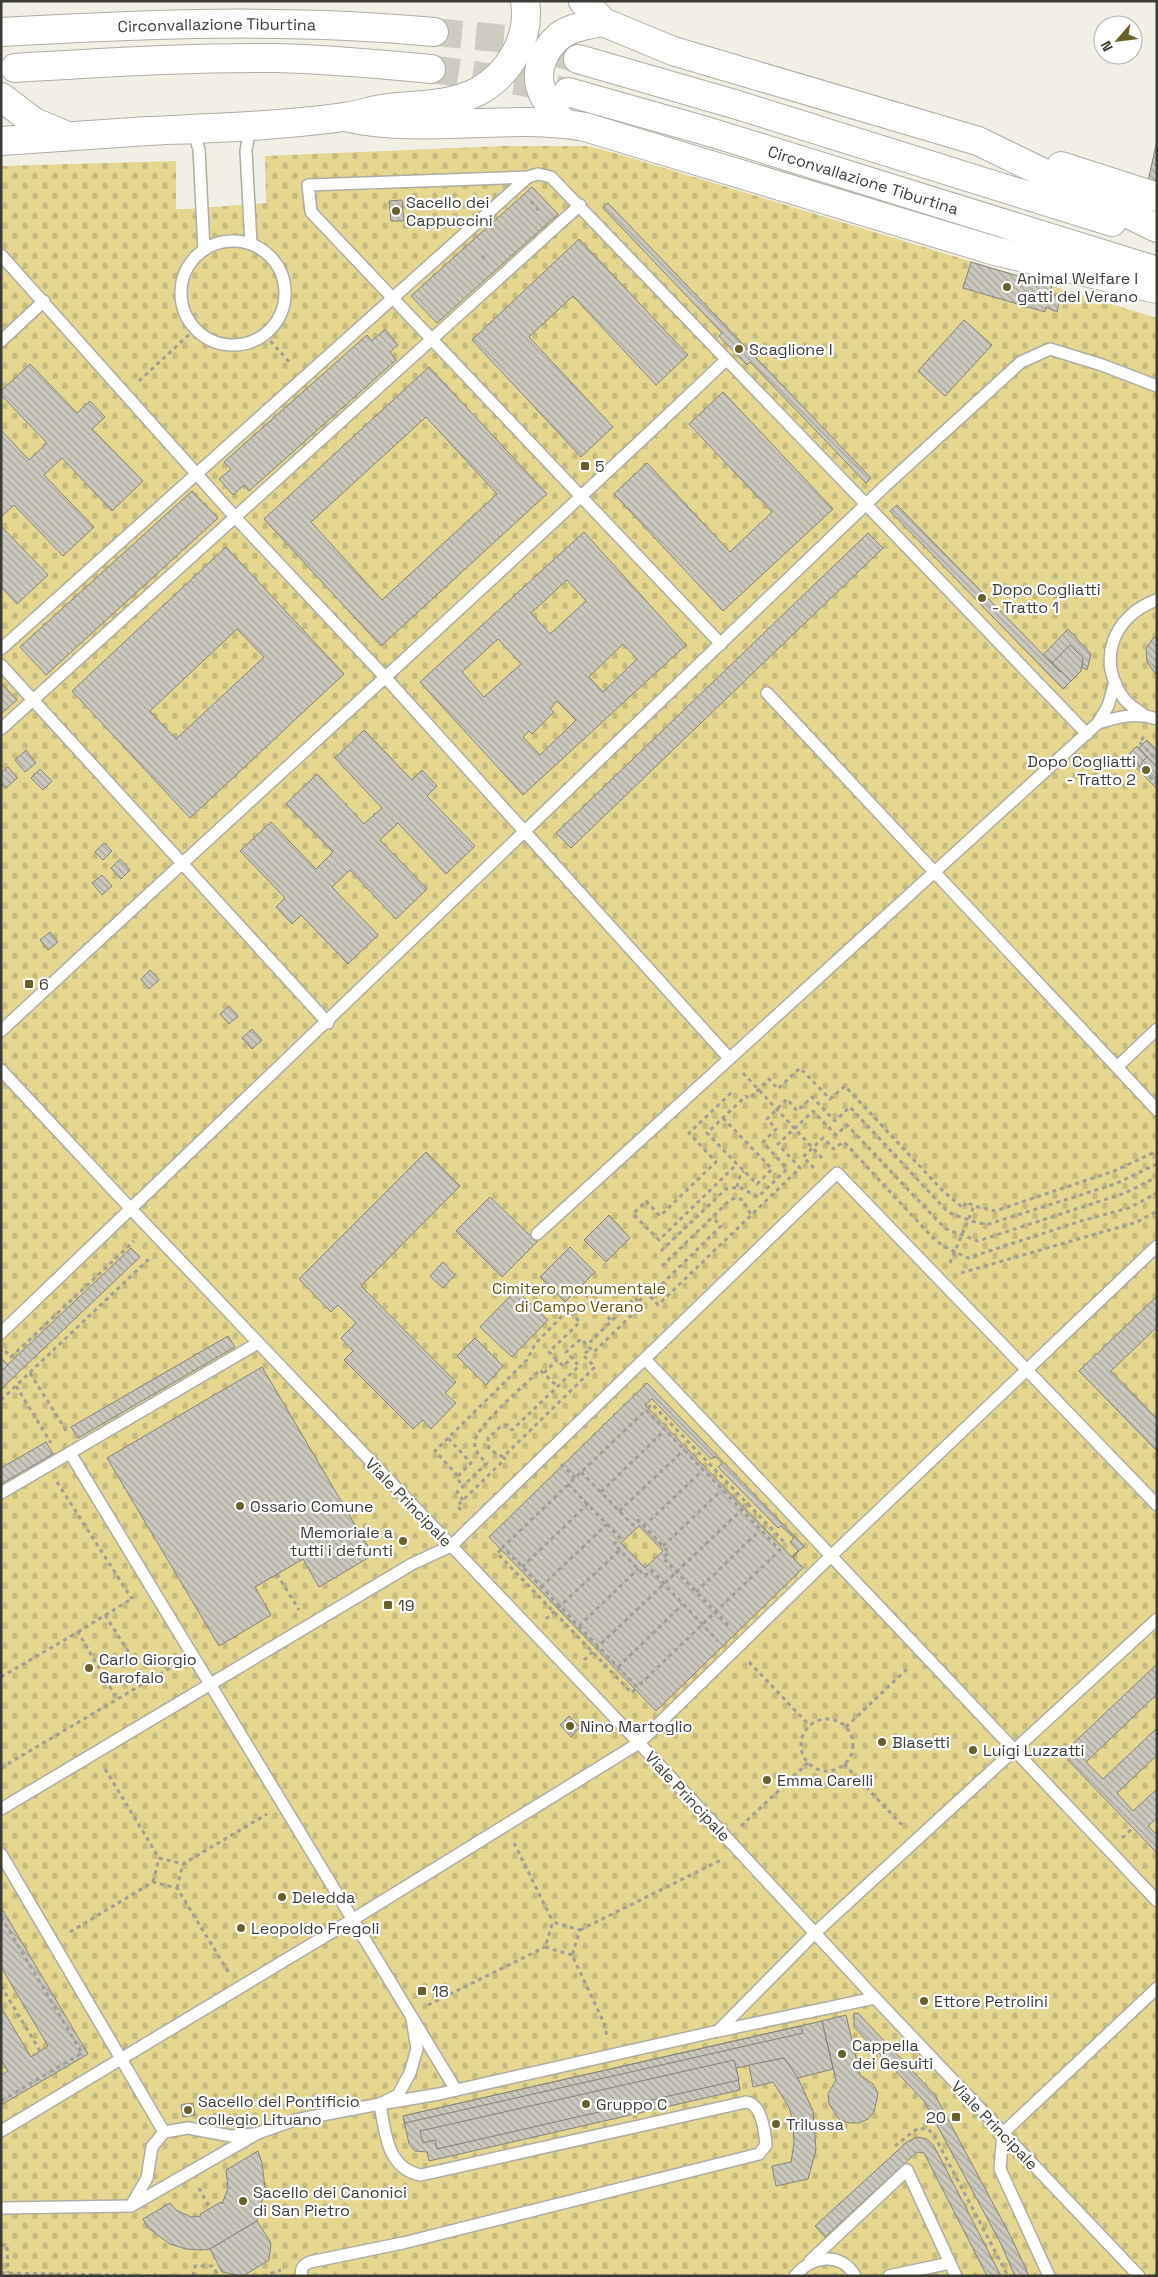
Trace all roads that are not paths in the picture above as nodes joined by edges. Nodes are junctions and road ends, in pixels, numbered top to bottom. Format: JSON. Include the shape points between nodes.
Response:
{"nodes":[{"id":1,"x":525,"y":3,"type":"edge"},
{"id":2,"x":592,"y":11,"type":"edge"},
{"id":3,"x":1,"y":32,"type":"edge"},
{"id":4,"x":434,"y":32,"type":"tunnel mouth"},
{"id":5,"x":578,"y":58,"type":"tunnel mouth"},
{"id":6,"x":15,"y":68,"type":"dead end"},
{"id":7,"x":431,"y":69,"type":"tunnel mouth"},
{"id":8,"x":568,"y":92,"type":"tunnel mouth"},
{"id":9,"x":1,"y":97,"type":"edge"},
{"id":10,"x":345,"y":117,"type":"junction"},
{"id":11,"x":565,"y":124,"type":"junction"},
{"id":12,"x":250,"y":126,"type":"junction"},
{"id":13,"x":192,"y":129,"type":"junction"},
{"id":14,"x":64,"y":135,"type":"junction"},
{"id":15,"x":1,"y":141,"type":"edge"},
{"id":16,"x":978,"y":141,"type":"junction"},
{"id":17,"x":528,"y":177,"type":"junction"},
{"id":18,"x":1157,"y":198,"type":"edge"},
{"id":19,"x":580,"y":205,"type":"junction"},
{"id":20,"x":1157,"y":228,"type":"edge"},
{"id":21,"x":1157,"y":235,"type":"edge"},
{"id":22,"x":251,"y":244,"type":"junction"},
{"id":23,"x":204,"y":250,"type":"junction"},
{"id":24,"x":1,"y":255,"type":"edge"},
{"id":25,"x":1157,"y":271,"type":"edge"},
{"id":26,"x":1157,"y":290,"type":"edge"},
{"id":27,"x":394,"y":298,"type":"junction"},
{"id":28,"x":44,"y":302,"type":"junction"},
{"id":29,"x":432,"y":339,"type":"junction"},
{"id":30,"x":1,"y":341,"type":"edge"},
{"id":31,"x":726,"y":360,"type":"junction"},
{"id":32,"x":1157,"y":386,"type":"edge"},
{"id":33,"x":197,"y":475,"type":"junction"},
{"id":34,"x":583,"y":497,"type":"junction"},
{"id":35,"x":866,"y":506,"type":"junction"},
{"id":36,"x":235,"y":517,"type":"junction"},
{"id":37,"x":1157,"y":600,"type":"edge"},
{"id":38,"x":722,"y":644,"type":"junction"},
{"id":39,"x":1,"y":649,"type":"edge"},
{"id":40,"x":1,"y":665,"type":"edge"},
{"id":41,"x":385,"y":677,"type":"junction"},
{"id":42,"x":1115,"y":682,"type":"junction"},
{"id":43,"x":767,"y":693,"type":"dead end"},
{"id":44,"x":34,"y":700,"type":"junction"},
{"id":45,"x":1144,"y":715,"type":"junction"},
{"id":46,"x":1157,"y":719,"type":"edge"},
{"id":47,"x":1098,"y":723,"type":"junction"},
{"id":48,"x":1,"y":729,"type":"edge"},
{"id":49,"x":1087,"y":734,"type":"junction"},
{"id":50,"x":524,"y":834,"type":"junction"},
{"id":51,"x":182,"y":861,"type":"junction"},
{"id":52,"x":935,"y":871,"type":"junction"},
{"id":53,"x":328,"y":1022,"type":"junction"},
{"id":54,"x":1157,"y":1029,"type":"edge"},
{"id":55,"x":1,"y":1031,"type":"edge"},
{"id":56,"x":729,"y":1058,"type":"junction"},
{"id":57,"x":1117,"y":1067,"type":"junction"},
{"id":58,"x":1,"y":1070,"type":"edge"},
{"id":59,"x":1157,"y":1110,"type":"edge"},
{"id":60,"x":131,"y":1209,"type":"junction"},
{"id":61,"x":537,"y":1234,"type":"dead end"},
{"id":62,"x":1157,"y":1246,"type":"edge"},
{"id":63,"x":1,"y":1333,"type":"edge"},
{"id":64,"x":258,"y":1343,"type":"junction"},
{"id":65,"x":646,"y":1359,"type":"junction"},
{"id":66,"x":1027,"y":1371,"type":"junction"},
{"id":67,"x":70,"y":1453,"type":"junction"},
{"id":68,"x":1,"y":1493,"type":"edge"},
{"id":69,"x":1157,"y":1505,"type":"edge"},
{"id":70,"x":451,"y":1546,"type":"junction"},
{"id":71,"x":832,"y":1555,"type":"junction"},
{"id":72,"x":1157,"y":1619,"type":"edge"},
{"id":73,"x":210,"y":1684,"type":"junction"},
{"id":74,"x":639,"y":1743,"type":"junction"},
{"id":75,"x":1014,"y":1749,"type":"junction"},
{"id":76,"x":1,"y":1809,"type":"edge"},
{"id":77,"x":1,"y":1854,"type":"edge"},
{"id":78,"x":1157,"y":1900,"type":"edge"},
{"id":79,"x":352,"y":1920,"type":"junction"},
{"id":80,"x":816,"y":1933,"type":"junction"},
{"id":81,"x":1157,"y":1988,"type":"edge"},
{"id":82,"x":875,"y":1998,"type":"junction"},
{"id":83,"x":412,"y":2018,"type":"junction"},
{"id":84,"x":718,"y":2031,"type":"junction"},
{"id":85,"x":122,"y":2059,"type":"junction"},
{"id":86,"x":456,"y":2090,"type":"junction"},
{"id":87,"x":380,"y":2104,"type":"junction"},
{"id":88,"x":1,"y":2131,"type":"edge"},
{"id":89,"x":164,"y":2132,"type":"junction"},
{"id":90,"x":258,"y":2133,"type":"junction"},
{"id":91,"x":1003,"y":2133,"type":"junction"},
{"id":92,"x":131,"y":2206,"type":"junction"},
{"id":93,"x":1,"y":2208,"type":"edge"},
{"id":94,"x":810,"y":2262,"type":"junction"},
{"id":95,"x":950,"y":2263,"type":"junction"},
{"id":96,"x":302,"y":2276,"type":"edge"},
{"id":97,"x":795,"y":2276,"type":"edge"},
{"id":98,"x":855,"y":2276,"type":"edge"},
{"id":99,"x":889,"y":2276,"type":"edge"},
{"id":100,"x":956,"y":2276,"type":"edge"},
{"id":101,"x":1049,"y":2276,"type":"edge"},
{"id":102,"x":1139,"y":2276,"type":"edge"}],
"edges":[{"from":1,"to":10,"type":"highway","via":[[526,21],[519,48],[494,80],[477,92],[442,103],[380,109]]},
{"from":2,"to":11,"type":"highway","via":[[552,43],[538,73],[540,87],[550,108]]},
{"from":2,"to":16,"type":"highway","via":[[674,51]]},
{"from":3,"to":4,"type":"highway","name":"Circonvallazione Tiburtina","via":[[240,22]]},
{"from":5,"to":21,"type":"highway","name":"Circonvallazione Tiburtina"},
{"from":6,"to":7,"type":"highway","name":"Circonvallazione Tiburtina","via":[[252,58],[339,60]]},
{"from":8,"to":25,"type":"highway","name":"Circonvallazione Tiburtina","via":[[713,133]]},
{"from":9,"to":14,"type":"highway","via":[[34,122]]},
{"from":10,"to":11,"type":"highway","via":[[406,123]]},
{"from":10,"to":12,"type":"highway"},
{"from":11,"to":26,"type":"highway","via":[[604,131],[995,251]]},
{"from":12,"to":13,"type":"highway"},
{"from":12,"to":22,"type":"lane","via":[[246,150]]},
{"from":13,"to":14,"type":"highway"},
{"from":13,"to":23,"type":"lane","via":[[199,149]]},
{"from":14,"to":15,"type":"highway"},
{"from":16,"to":18,"type":"highway"},
{"from":16,"to":20,"type":"highway"},
{"from":17,"to":19,"type":"lane","via":[[538,174],[551,176]]},
{"from":17,"to":27,"type":"lane"},
{"from":17,"to":27,"type":"lane","via":[[308,185],[311,212]]},
{"from":19,"to":29,"type":"lane"},
{"from":19,"to":31,"type":"lane"},
{"from":22,"to":23,"type":"lane","via":[[219,243]]},
{"from":22,"to":23,"type":"lane","via":[[276,264],[286,294],[279,316],[264,335],[248,343],[229,345],[211,340],[196,329],[186,314],[181,296],[183,278],[191,262]]},
{"from":24,"to":28,"type":"lane"},
{"from":27,"to":29,"type":"lane"},
{"from":27,"to":33,"type":"lane"},
{"from":28,"to":30,"type":"lane"},
{"from":28,"to":33,"type":"lane"},
{"from":29,"to":34,"type":"lane"},
{"from":29,"to":36,"type":"lane"},
{"from":31,"to":34,"type":"lane"},
{"from":31,"to":35,"type":"lane"},
{"from":32,"to":35,"type":"lane","via":[[1050,349],[1021,362]]},
{"from":33,"to":36,"type":"lane"},
{"from":33,"to":39,"type":"lane"},
{"from":34,"to":38,"type":"lane"},
{"from":34,"to":41,"type":"lane"},
{"from":35,"to":38,"type":"lane"},
{"from":35,"to":49,"type":"lane"},
{"from":36,"to":41,"type":"lane"},
{"from":36,"to":44,"type":"lane"},
{"from":37,"to":42,"type":"lane","via":[[1132,612],[1114,637],[1110,652]]},
{"from":38,"to":50,"type":"lane"},
{"from":40,"to":44,"type":"lane"},
{"from":41,"to":50,"type":"lane"},
{"from":41,"to":51,"type":"lane"},
{"from":42,"to":45,"type":"lane","via":[[1126,701]]},
{"from":42,"to":47,"type":"lane","via":[[1108,706]]},
{"from":43,"to":52,"type":"lane"},
{"from":44,"to":48,"type":"lane"},
{"from":44,"to":51,"type":"lane"},
{"from":45,"to":46,"type":"lane"},
{"from":45,"to":47,"type":"lane"},
{"from":47,"to":49,"type":"lane"},
{"from":49,"to":52,"type":"lane"},
{"from":50,"to":53,"type":"lane"},
{"from":50,"to":56,"type":"lane"},
{"from":51,"to":53,"type":"lane"},
{"from":51,"to":55,"type":"lane"},
{"from":52,"to":56,"type":"lane"},
{"from":52,"to":57,"type":"lane"},
{"from":53,"to":60,"type":"lane"},
{"from":54,"to":57,"type":"lane"},
{"from":56,"to":61,"type":"lane"},
{"from":57,"to":59,"type":"lane"},
{"from":58,"to":60,"type":"lane","name":"Viale Principale"},
{"from":60,"to":63,"type":"lane"},
{"from":60,"to":64,"type":"lane","name":"Viale Principale"},
{"from":62,"to":66,"type":"lane"},
{"from":64,"to":67,"type":"lane"},
{"from":64,"to":70,"type":"lane","name":"Viale Principale"},
{"from":65,"to":66,"type":"lane","via":[[838,1173]]},
{"from":65,"to":70,"type":"lane"},
{"from":65,"to":71,"type":"lane"},
{"from":66,"to":69,"type":"lane"},
{"from":66,"to":71,"type":"lane"},
{"from":67,"to":68,"type":"lane"},
{"from":67,"to":73,"type":"lane"},
{"from":70,"to":73,"type":"lane","via":[[412,1564]]},
{"from":70,"to":74,"type":"lane","name":"Viale Principale"},
{"from":71,"to":74,"type":"lane"},
{"from":71,"to":75,"type":"lane"},
{"from":72,"to":75,"type":"lane"},
{"from":73,"to":76,"type":"lane"},
{"from":73,"to":79,"type":"lane"},
{"from":74,"to":79,"type":"lane"},
{"from":74,"to":80,"type":"lane","name":"Viale Principale"},
{"from":75,"to":78,"type":"lane"},
{"from":75,"to":80,"type":"lane"},
{"from":77,"to":85,"type":"lane"},
{"from":79,"to":83,"type":"lane"},
{"from":79,"to":85,"type":"lane"},
{"from":80,"to":82,"type":"lane","name":"Viale Principale"},
{"from":80,"to":84,"type":"lane"},
{"from":81,"to":91,"type":"lane"},
{"from":82,"to":84,"type":"lane"},
{"from":82,"to":91,"type":"lane","name":"Viale Principale"},
{"from":83,"to":86,"type":"lane"},
{"from":83,"to":87,"type":"lane","via":[[417,2049],[410,2073],[398,2095]]},
{"from":84,"to":86,"type":"lane"},
{"from":85,"to":88,"type":"lane"},
{"from":85,"to":89,"type":"lane"},
{"from":86,"to":87,"type":"lane"},
{"from":87,"to":90,"type":"lane","via":[[295,2120]]},
{"from":87,"to":96,"type":"lane","via":[[387,2144],[395,2160],[407,2171],[421,2175],[746,2102],[754,2105],[760,2114],[766,2145],[753,2157],[403,2243],[310,2262],[304,2265]]},
{"from":89,"to":90,"type":"lane","via":[[188,2128],[231,2136]]},
{"from":89,"to":92,"type":"lane","via":[[152,2147],[147,2178]]},
{"from":90,"to":92,"type":"lane"},
{"from":91,"to":101,"type":"lane","via":[[1000,2170]]},
{"from":91,"to":102,"type":"lane","name":"Viale Principale"},
{"from":92,"to":93,"type":"lane"},
{"from":94,"to":95,"type":"lane","via":[[908,2170]]},
{"from":94,"to":97,"type":"lane"},
{"from":94,"to":98,"type":"lane","via":[[819,2258],[838,2261]]},
{"from":95,"to":99,"type":"lane"},
{"from":95,"to":100,"type":"lane"}]}
